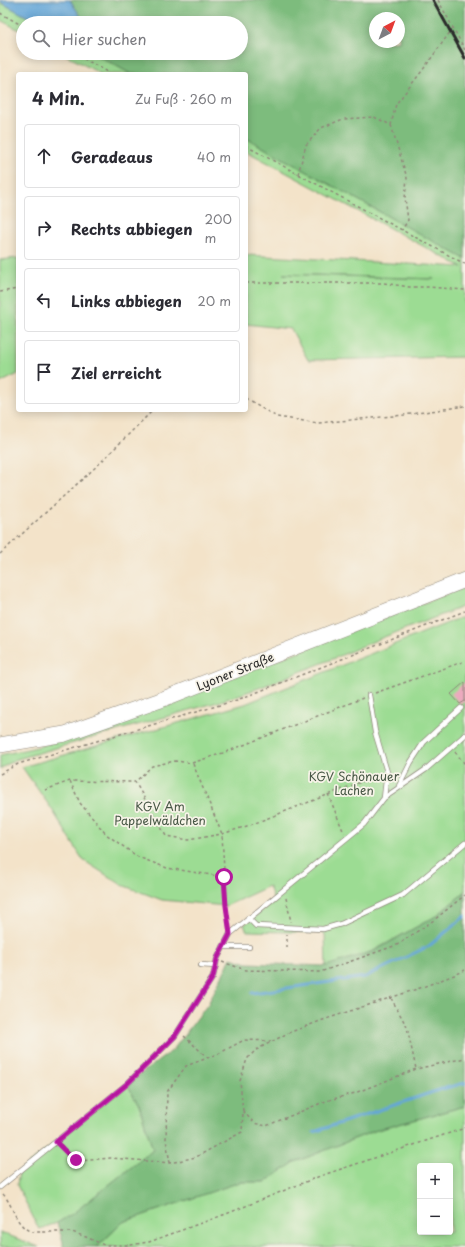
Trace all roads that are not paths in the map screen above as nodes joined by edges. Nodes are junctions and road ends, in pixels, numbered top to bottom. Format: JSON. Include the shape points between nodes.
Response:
{"nodes":[{"id":1,"x":465,"y":580,"type":"edge"},
{"id":2,"x":369,"y":695,"type":"road end"},
{"id":3,"x":461,"y":708,"type":"dead end"},
{"id":4,"x":465,"y":735,"type":"edge"},
{"id":5,"x":0,"y":745,"type":"edge"},
{"id":6,"x":398,"y":788,"type":"junction"},
{"id":7,"x":384,"y":798,"type":"junction"},
{"id":8,"x":465,"y":843,"type":"edge"},
{"id":9,"x":248,"y":918,"type":"junction"},
{"id":10,"x":223,"y":947,"type":"junction"},
{"id":11,"x":248,"y":947,"type":"dead end"},
{"id":12,"x":201,"y":965,"type":"dead end"},
{"id":13,"x":216,"y":966,"type":"junction"},
{"id":14,"x":0,"y":1187,"type":"edge"}],
"edges":[{"from":1,"to":5,"type":"main road","name":"Lyoner Straße","via":[[158,701],[65,734]]},
{"from":2,"to":7,"type":"lane","via":[[375,732],[387,772]]},
{"from":3,"to":6,"type":"lane","via":[[424,742]]},
{"from":4,"to":6,"type":"lane","via":[[425,770]]},
{"from":6,"to":7,"type":"lane"},
{"from":7,"to":9,"type":"lane","via":[[364,824]]},
{"from":8,"to":9,"type":"lane","via":[[403,894],[341,924],[323,929],[256,926]]},
{"from":9,"to":10,"type":"lane","via":[[230,934]]},
{"from":10,"to":11,"type":"lane"},
{"from":10,"to":13,"type":"lane"},
{"from":12,"to":13,"type":"lane"},
{"from":13,"to":14,"type":"lane","via":[[213,977],[178,1031],[127,1084]]}]}
